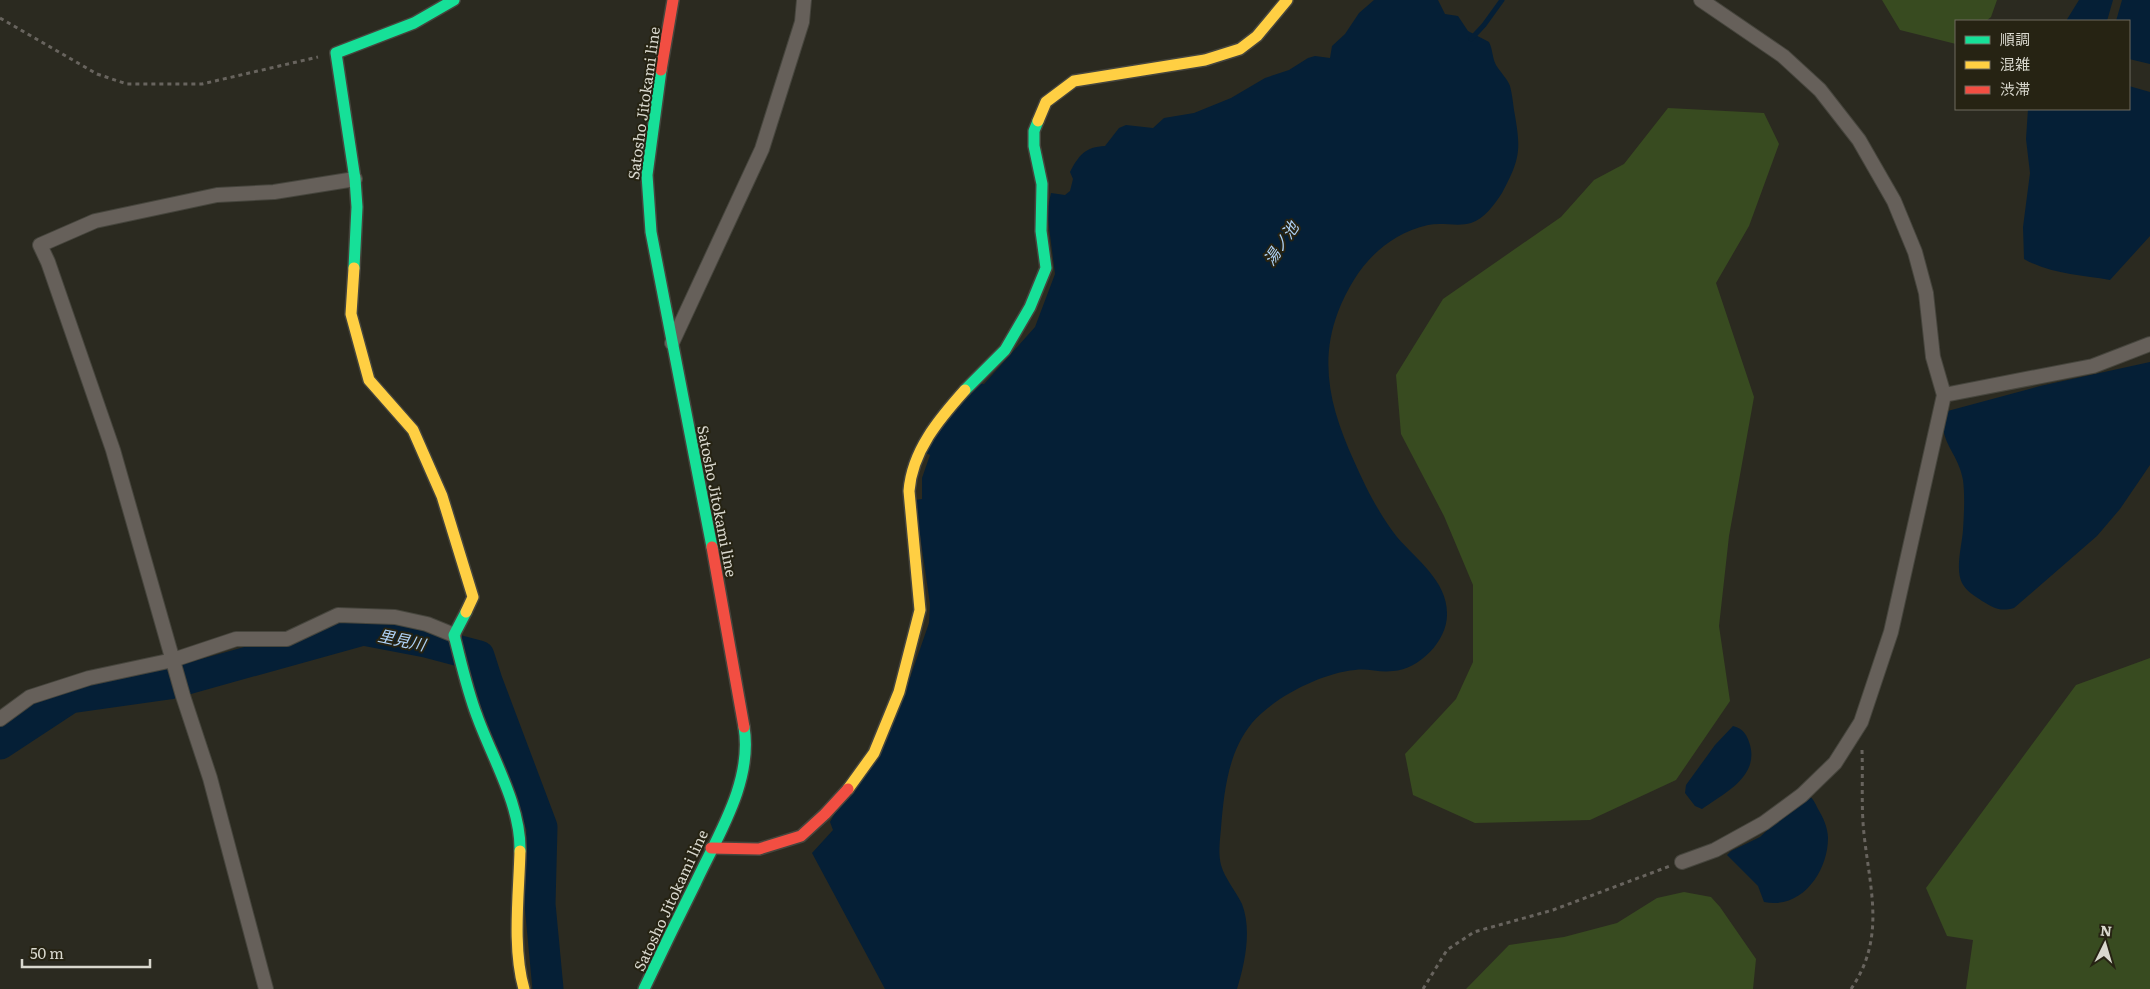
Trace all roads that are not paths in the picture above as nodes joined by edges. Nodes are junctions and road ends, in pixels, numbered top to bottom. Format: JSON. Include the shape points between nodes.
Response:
{"nodes":[{"id":1,"x":454,"y":0,"type":"edge"},
{"id":2,"x":673,"y":0,"type":"edge"},
{"id":3,"x":804,"y":0,"type":"edge"},
{"id":4,"x":1287,"y":0,"type":"edge"},
{"id":5,"x":1701,"y":0,"type":"edge"},
{"id":6,"x":355,"y":178,"type":"junction"},
{"id":7,"x":672,"y":342,"type":"junction"},
{"id":8,"x":2150,"y":344,"type":"edge"},
{"id":9,"x":1944,"y":395,"type":"junction"},
{"id":10,"x":454,"y":636,"type":"junction"},
{"id":11,"x":173,"y":660,"type":"junction"},
{"id":12,"x":0,"y":719,"type":"edge"},
{"id":13,"x":711,"y":848,"type":"junction"},
{"id":14,"x":1682,"y":862,"type":"road end"},
{"id":15,"x":266,"y":989,"type":"edge"},
{"id":16,"x":524,"y":989,"type":"edge"},
{"id":17,"x":644,"y":989,"type":"edge"}],
"edges":[{"from":1,"to":6,"type":"street","via":[[414,23],[336,52]]},
{"from":2,"to":7,"type":"street","name":"Satosho Jitokami line","via":[[647,175],[651,232]]},
{"from":3,"to":7,"type":"street","via":[[802,22],[762,149]]},
{"from":4,"to":13,"type":"street","via":[[1257,36],[1240,48],[1205,60],[1074,81],[1046,102],[1034,131],[1042,184],[1041,231],[1046,268],[1030,307],[1006,350],[944,413],[925,440],[910,476],[920,610],[899,692],[874,753],[838,800],[801,836],[759,849]]},
{"from":5,"to":9,"type":"street","via":[[1789,62],[1820,90],[1859,140],[1894,201],[1915,252],[1926,294],[1933,357]]},
{"from":6,"to":10,"type":"street","via":[[357,207],[351,314],[369,380],[414,430],[442,496],[473,597]]},
{"from":6,"to":11,"type":"street","via":[[274,192],[217,196],[94,221],[40,245],[113,450]]},
{"from":7,"to":13,"type":"street","name":"Satosho Jitokami line","via":[[747,745],[732,806]]},
{"from":8,"to":9,"type":"street","via":[[2093,366]]},
{"from":9,"to":14,"type":"street","via":[[1891,632],[1861,722],[1835,763],[1802,795],[1764,822],[1715,850]]},
{"from":10,"to":11,"type":"street","via":[[427,624],[395,617],[338,615],[287,640],[236,639]]},
{"from":10,"to":16,"type":"street","via":[[476,715],[515,813],[520,840],[518,942]]},
{"from":11,"to":12,"type":"street","via":[[90,678],[30,697]]},
{"from":11,"to":15,"type":"street","via":[[210,778]]},
{"from":13,"to":17,"type":"street","name":"Satosho Jitokami line"}]}
